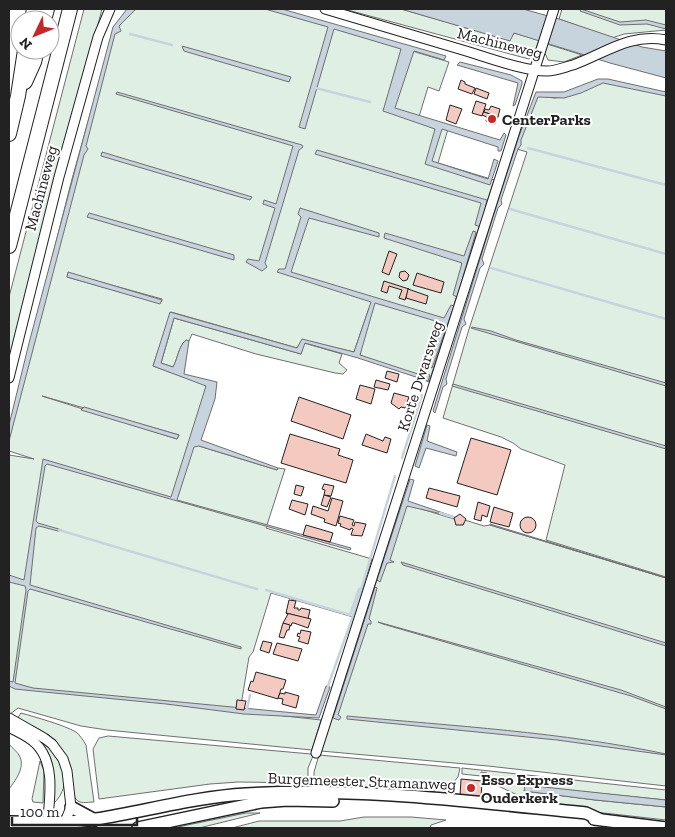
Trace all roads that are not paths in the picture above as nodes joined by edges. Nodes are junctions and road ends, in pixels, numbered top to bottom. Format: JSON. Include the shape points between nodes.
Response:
{"nodes":[{"id":1,"x":70,"y":9,"type":"edge"},
{"id":2,"x":110,"y":9,"type":"edge"},
{"id":3,"x":325,"y":9,"type":"edge"},
{"id":4,"x":553,"y":12,"type":"edge"},
{"id":5,"x":666,"y":40,"type":"edge"},
{"id":6,"x":23,"y":60,"type":"edge"},
{"id":7,"x":34,"y":60,"type":"edge"},
{"id":8,"x":535,"y":70,"type":"junction"},
{"id":9,"x":18,"y":96,"type":"junction"},
{"id":10,"x":9,"y":134,"type":"edge"},
{"id":11,"x":9,"y":246,"type":"edge"},
{"id":12,"x":9,"y":378,"type":"edge"},
{"id":13,"x":9,"y":718,"type":"edge"},
{"id":14,"x":9,"y":727,"type":"edge"},
{"id":15,"x":316,"y":753,"type":"dead end"},
{"id":16,"x":71,"y":807,"type":"junction"},
{"id":17,"x":599,"y":819,"type":"junction"},
{"id":18,"x":95,"y":820,"type":"junction"},
{"id":19,"x":9,"y":822,"type":"edge"},
{"id":20,"x":64,"y":825,"type":"edge"},
{"id":21,"x":50,"y":826,"type":"edge"},
{"id":22,"x":138,"y":828,"type":"edge"},
{"id":23,"x":666,"y":828,"type":"edge"}],
"edges":[{"from":1,"to":11,"type":"highway"},
{"from":2,"to":12,"type":"street","name":"Machineweg","via":[[98,37],[59,177]]},
{"from":3,"to":8,"type":"street","name":"Machineweg"},
{"from":4,"to":8,"type":"street","name":"Korte Dwarsweg"},
{"from":5,"to":8,"type":"street","name":"Machineweg","via":[[644,38],[629,41],[563,68]]},
{"from":6,"to":9,"type":"highway"},
{"from":7,"to":9,"type":"highway"},
{"from":8,"to":15,"type":"street","name":"Korte Dwarsweg"},
{"from":9,"to":10,"type":"highway"},
{"from":13,"to":16,"type":"street","via":[[44,738],[58,752],[67,770]]},
{"from":14,"to":21,"type":"street","via":[[35,742],[47,763]]},
{"from":16,"to":18,"type":"main road"},
{"from":16,"to":20,"type":"street"},
{"from":17,"to":18,"type":"main road","name":"Burgemeester Stramanweg","via":[[586,813],[437,799],[294,792],[199,800]]},
{"from":17,"to":22,"type":"main road","name":"Burgemeester Stramanweg","via":[[404,803],[287,800],[261,802]]},
{"from":17,"to":23,"type":"main road","name":"Burgemeester Stramanweg"},
{"from":18,"to":20,"type":"main road","name":"Burgemeester Stramanweg"},
{"from":19,"to":21,"type":"main road","name":"Burgemeester Stramanweg"},
{"from":20,"to":21,"type":"main road","name":"Burgemeester Stramanweg"}]}
